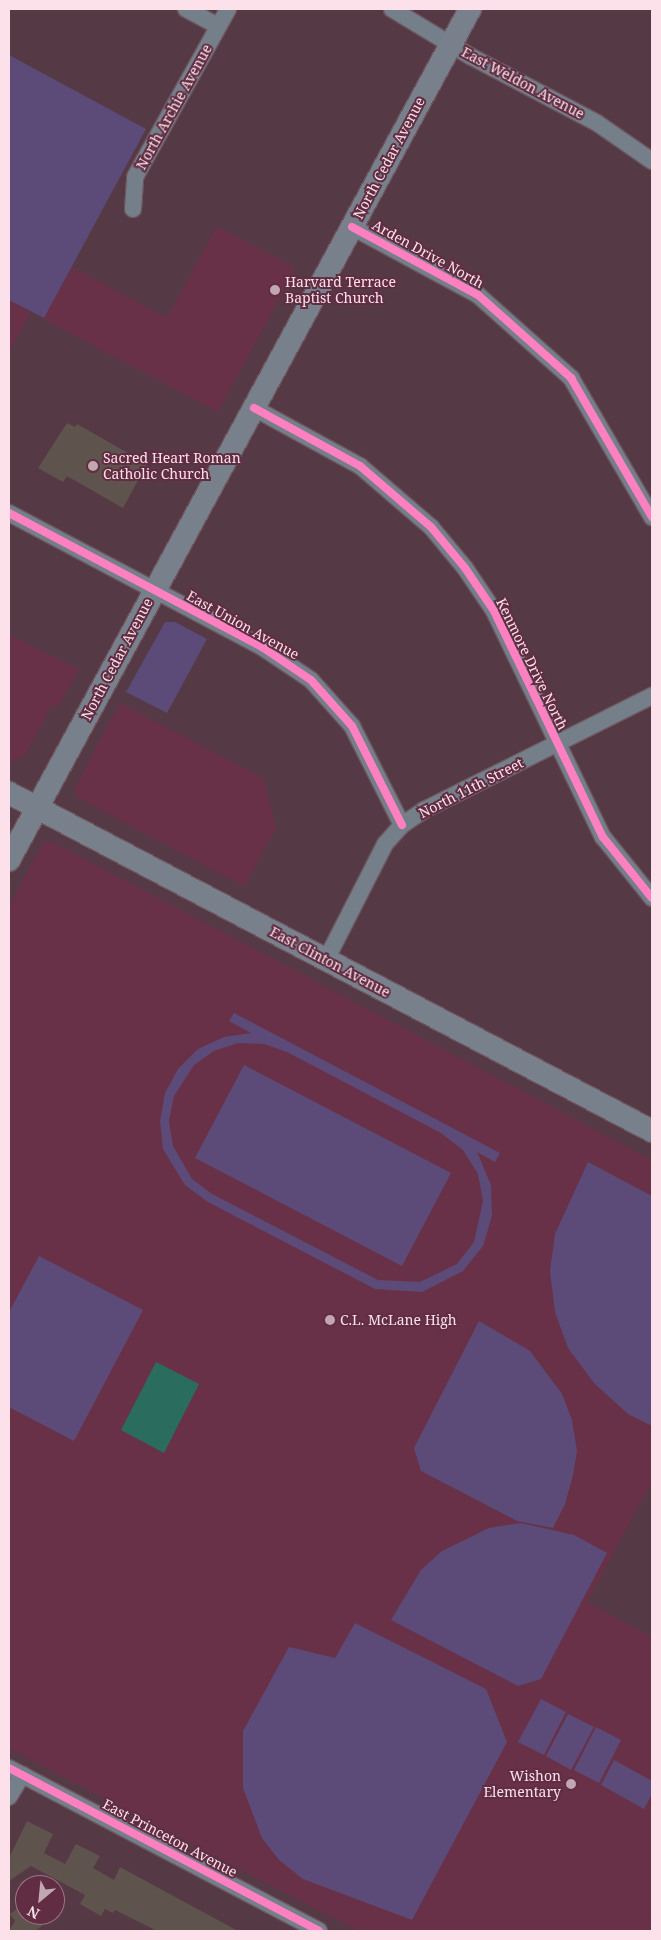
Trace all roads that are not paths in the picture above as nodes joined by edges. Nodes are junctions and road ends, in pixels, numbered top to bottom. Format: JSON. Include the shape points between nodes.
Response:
{"nodes":[{"id":1,"x":186,"y":9,"type":"edge"},
{"id":2,"x":228,"y":9,"type":"edge"},
{"id":3,"x":392,"y":9,"type":"edge"},
{"id":4,"x":470,"y":9,"type":"edge"},
{"id":5,"x":218,"y":26,"type":"junction"},
{"id":6,"x":451,"y":44,"type":"junction"},
{"id":7,"x":652,"y":161,"type":"edge"},
{"id":8,"x":132,"y":209,"type":"dead end"},
{"id":9,"x":352,"y":227,"type":"junction"},
{"id":10,"x":254,"y":408,"type":"junction"},
{"id":11,"x":9,"y":513,"type":"edge"},
{"id":12,"x":652,"y":517,"type":"edge"},
{"id":13,"x":154,"y":590,"type":"junction"},
{"id":14,"x":652,"y":696,"type":"edge"},
{"id":15,"x":558,"y":744,"type":"junction"},
{"id":16,"x":9,"y":793,"type":"edge"},
{"id":17,"x":38,"y":808,"type":"junction"},
{"id":18,"x":402,"y":825,"type":"junction"},
{"id":19,"x":9,"y":860,"type":"edge"},
{"id":20,"x":652,"y":898,"type":"edge"},
{"id":21,"x":326,"y":960,"type":"junction"},
{"id":22,"x":652,"y":1131,"type":"edge"},
{"id":23,"x":15,"y":1772,"type":"edge"},
{"id":24,"x":9,"y":1797,"type":"edge"},
{"id":25,"x":319,"y":1931,"type":"edge"}],
"edges":[{"from":1,"to":5,"type":"street"},
{"from":2,"to":5,"type":"street","name":"North Archie Avenue"},
{"from":3,"to":6,"type":"street","name":"East Weldon Avenue"},
{"from":4,"to":6,"type":"main road","name":"North Cedar Avenue"},
{"from":5,"to":8,"type":"street","name":"North Archie Avenue","via":[[135,177]]},
{"from":6,"to":7,"type":"street","name":"East Weldon Avenue","via":[[597,123]]},
{"from":6,"to":9,"type":"main road","name":"North Cedar Avenue"},
{"from":9,"to":10,"type":"main road","name":"North Cedar Avenue"},
{"from":9,"to":12,"type":"street","name":"Arden Drive North","via":[[478,295],[571,378]]},
{"from":10,"to":13,"type":"main road","name":"North Cedar Avenue"},
{"from":10,"to":15,"type":"street","name":"Kenmore Drive North","via":[[360,466],[431,527],[494,610]]},
{"from":11,"to":13,"type":"street","name":"East Union Avenue"},
{"from":13,"to":17,"type":"main road","name":"North Cedar Avenue"},
{"from":13,"to":18,"type":"street","name":"East Union Avenue","via":[[271,652],[318,686],[352,726]]},
{"from":14,"to":15,"type":"street","name":"North 11th Street"},
{"from":15,"to":18,"type":"street","name":"North 11th Street"},
{"from":15,"to":20,"type":"street","name":"Kenmore Drive North","via":[[603,837]]},
{"from":16,"to":17,"type":"main road","name":"East Clinton Avenue"},
{"from":17,"to":19,"type":"main road","name":"North Cedar Avenue"},
{"from":17,"to":21,"type":"main road","name":"East Clinton Avenue"},
{"from":18,"to":21,"type":"street","name":"North 11th Street","via":[[386,844]]},
{"from":21,"to":22,"type":"main road","name":"East Clinton Avenue"},
{"from":23,"to":24,"type":"street"},
{"from":23,"to":25,"type":"street","name":"East Princeton Avenue"}]}
